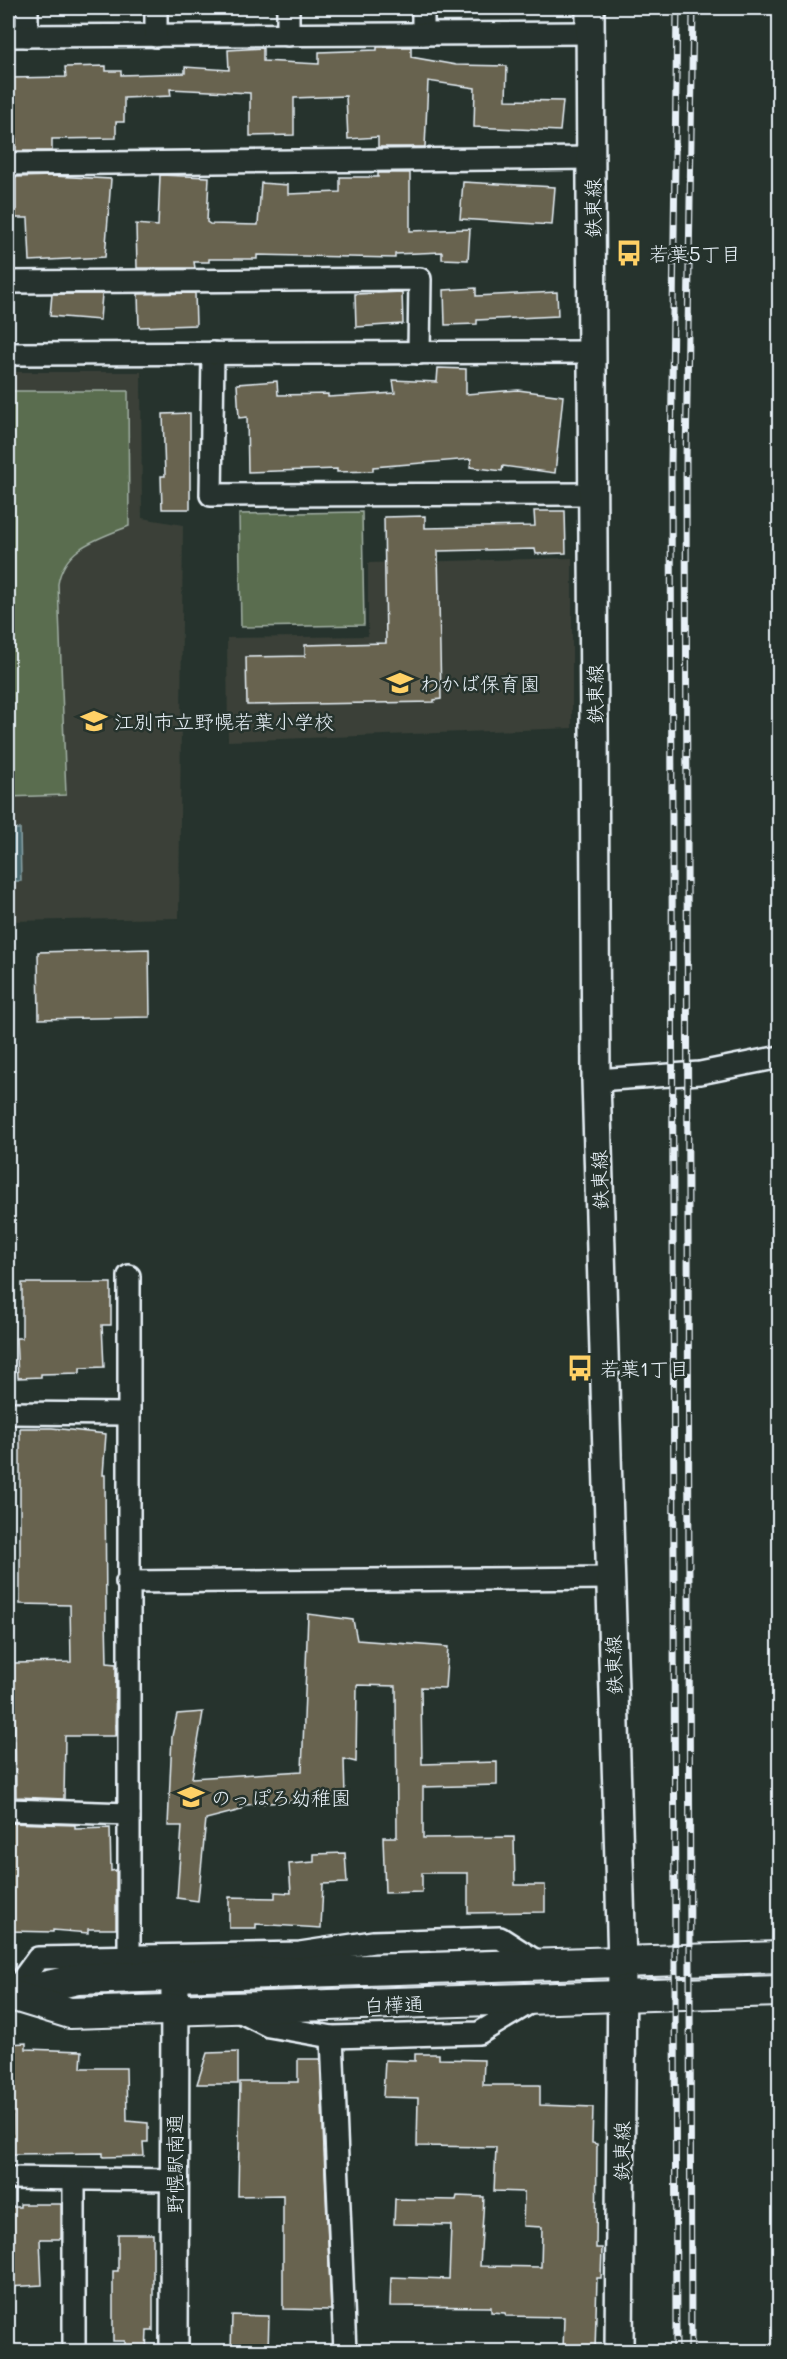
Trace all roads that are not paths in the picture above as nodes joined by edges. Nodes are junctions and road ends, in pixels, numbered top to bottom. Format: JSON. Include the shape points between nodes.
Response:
{"nodes":[{"id":1,"x":27,"y":8,"type":"edge"},
{"id":2,"x":156,"y":8,"type":"edge"},
{"id":3,"x":288,"y":8,"type":"edge"},
{"id":4,"x":423,"y":8,"type":"edge"},
{"id":5,"x":590,"y":20,"type":"edge"},
{"id":6,"x":423,"y":34,"type":"junction"},
{"id":7,"x":288,"y":35,"type":"junction"},
{"id":8,"x":17,"y":36,"type":"edge"},
{"id":9,"x":156,"y":36,"type":"junction"},
{"id":10,"x":591,"y":158,"type":"junction"},
{"id":11,"x":8,"y":164,"type":"edge"},
{"id":12,"x":8,"y":282,"type":"edge"},
{"id":13,"x":592,"y":352,"type":"junction"},
{"id":14,"x":213,"y":353,"type":"junction"},
{"id":15,"x":419,"y":353,"type":"junction"},
{"id":16,"x":8,"y":354,"type":"edge"},
{"id":17,"x":593,"y":494,"type":"junction"},
{"id":18,"x":780,"y":1057,"type":"edge"},
{"id":19,"x":596,"y":1080,"type":"junction"},
{"id":20,"x":129,"y":1276,"type":"dead end"},
{"id":21,"x":8,"y":1413,"type":"edge"},
{"id":22,"x":129,"y":1414,"type":"junction"},
{"id":23,"x":610,"y":1578,"type":"junction"},
{"id":24,"x":127,"y":1582,"type":"junction"},
{"id":25,"x":8,"y":1810,"type":"edge"},
{"id":26,"x":129,"y":1814,"type":"junction"},
{"id":27,"x":129,"y":1954,"type":"junction"},
{"id":28,"x":771,"y":1954,"type":"edge"},
{"id":29,"x":622,"y":1962,"type":"junction"},
{"id":30,"x":542,"y":1965,"type":"junction"},
{"id":31,"x":175,"y":1976,"type":"junction"},
{"id":32,"x":780,"y":1991,"type":"edge"},
{"id":33,"x":9,"y":1995,"type":"edge"},
{"id":34,"x":622,"y":1997,"type":"junction"},
{"id":35,"x":535,"y":1999,"type":"junction"},
{"id":36,"x":234,"y":2008,"type":"junction"},
{"id":37,"x":175,"y":2010,"type":"junction"},
{"id":38,"x":332,"y":2037,"type":"junction"},
{"id":39,"x":8,"y":2178,"type":"edge"},
{"id":40,"x":74,"y":2180,"type":"junction"},
{"id":41,"x":173,"y":2180,"type":"junction"},
{"id":42,"x":74,"y":2352,"type":"edge"},
{"id":43,"x":174,"y":2352,"type":"edge"},
{"id":44,"x":345,"y":2352,"type":"edge"},
{"id":45,"x":619,"y":2352,"type":"edge"}],
"edges":[{"from":1,"to":8,"type":"street"},
{"from":2,"to":9,"type":"street"},
{"from":3,"to":7,"type":"street"},
{"from":4,"to":6,"type":"street"},
{"from":5,"to":6,"type":"street"},
{"from":5,"to":10,"type":"street","name":"鉄東線"},
{"from":6,"to":7,"type":"street"},
{"from":7,"to":9,"type":"street"},
{"from":8,"to":9,"type":"street"},
{"from":10,"to":11,"type":"street"},
{"from":10,"to":13,"type":"street","name":"鉄東線"},
{"from":12,"to":15,"type":"street","via":[[420,279]]},
{"from":13,"to":15,"type":"street"},
{"from":13,"to":17,"type":"street","name":"鉄東線"},
{"from":14,"to":15,"type":"street"},
{"from":14,"to":16,"type":"street"},
{"from":14,"to":17,"type":"street","via":[[211,495]]},
{"from":17,"to":19,"type":"street","name":"鉄東線"},
{"from":18,"to":19,"type":"street","via":[[700,1073]]},
{"from":19,"to":23,"type":"street","name":"鉄東線"},
{"from":20,"to":22,"type":"street"},
{"from":21,"to":22,"type":"street"},
{"from":22,"to":24,"type":"street"},
{"from":23,"to":24,"type":"street"},
{"from":23,"to":29,"type":"street","name":"鉄東線"},
{"from":24,"to":26,"type":"street"},
{"from":25,"to":26,"type":"street"},
{"from":26,"to":27,"type":"street"},
{"from":27,"to":30,"type":"street","via":[[300,1953],[373,1942],[500,1938]]},
{"from":27,"to":33,"type":"street","via":[[38,1958]]},
{"from":28,"to":29,"type":"main road","name":"白樺通"},
{"from":29,"to":30,"type":"main road","name":"白樺通"},
{"from":29,"to":34,"type":"street","name":"鉄東線"},
{"from":30,"to":31,"type":"main road","name":"白樺通"},
{"from":31,"to":33,"type":"main road","name":"白樺通","via":[[78,1978]]},
{"from":31,"to":37,"type":"street","name":"野幌駅南通"},
{"from":32,"to":34,"type":"main road","name":"白樺通"},
{"from":33,"to":37,"type":"main road","name":"白樺通","via":[[70,2013]]},
{"from":34,"to":35,"type":"main road","name":"白樺通"},
{"from":34,"to":45,"type":"street","name":"鉄東線"},
{"from":35,"to":36,"type":"main road","name":"白樺通"},
{"from":35,"to":38,"type":"street","via":[[479,2033]]},
{"from":36,"to":37,"type":"main road","name":"白樺通"},
{"from":36,"to":38,"type":"street","via":[[269,2026]]},
{"from":37,"to":41,"type":"street","name":"野幌駅南通"},
{"from":38,"to":44,"type":"street"},
{"from":39,"to":40,"type":"street"},
{"from":40,"to":41,"type":"street"},
{"from":40,"to":42,"type":"street"},
{"from":41,"to":43,"type":"street","name":"野幌駅南通"}]}
